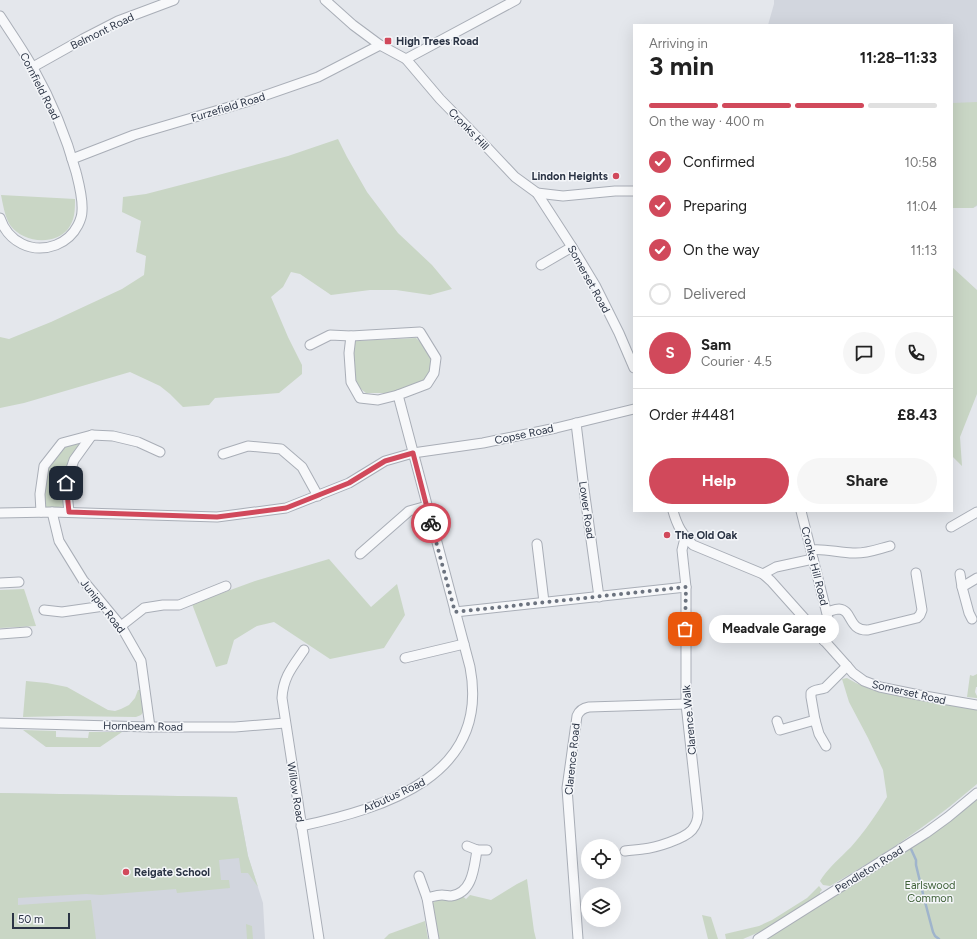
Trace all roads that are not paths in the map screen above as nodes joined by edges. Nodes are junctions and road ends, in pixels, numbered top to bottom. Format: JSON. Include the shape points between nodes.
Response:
{"nodes":[{"id":1,"x":174,"y":0,"type":"edge"},
{"id":2,"x":325,"y":0,"type":"edge"},
{"id":3,"x":516,"y":0,"type":"edge"},
{"id":4,"x":0,"y":16,"type":"edge"},
{"id":5,"x":380,"y":45,"type":"junction"},
{"id":6,"x":406,"y":60,"type":"junction"},
{"id":7,"x":33,"y":68,"type":"junction"},
{"id":8,"x":72,"y":159,"type":"junction"},
{"id":9,"x":633,"y":191,"type":"edge"},
{"id":10,"x":537,"y":193,"type":"junction"},
{"id":11,"x":0,"y":218,"type":"edge"},
{"id":12,"x":572,"y":247,"type":"junction"},
{"id":13,"x":541,"y":265,"type":"dead end"},
{"id":14,"x":352,"y":336,"type":"junction"},
{"id":15,"x":310,"y":345,"type":"dead end"},
{"id":16,"x":633,"y":366,"type":"edge"},
{"id":17,"x":398,"y":395,"type":"junction"},
{"id":18,"x":633,"y":409,"type":"edge"},
{"id":19,"x":576,"y":423,"type":"junction"},
{"id":20,"x":92,"y":435,"type":"junction"},
{"id":21,"x":160,"y":452,"type":"dead end"},
{"id":22,"x":413,"y":453,"type":"junction"},
{"id":23,"x":223,"y":454,"type":"dead end"},
{"id":24,"x":318,"y":496,"type":"junction"},
{"id":25,"x":427,"y":506,"type":"junction"},
{"id":26,"x":41,"y":512,"type":"junction"},
{"id":27,"x":52,"y":512,"type":"junction"},
{"id":28,"x":69,"y":512,"type":"junction"},
{"id":29,"x":673,"y":512,"type":"edge"},
{"id":30,"x":802,"y":512,"type":"edge"},
{"id":31,"x":977,"y":512,"type":"edge"},
{"id":32,"x":0,"y":513,"type":"edge"},
{"id":33,"x":951,"y":527,"type":"dead end"},
{"id":34,"x":685,"y":538,"type":"junction"},
{"id":35,"x":537,"y":544,"type":"dead end"},
{"id":36,"x":890,"y":546,"type":"dead end"},
{"id":37,"x":360,"y":554,"type":"dead end"},
{"id":38,"x":812,"y":554,"type":"junction"},
{"id":39,"x":916,"y":573,"type":"dead end"},
{"id":40,"x":763,"y":574,"type":"junction"},
{"id":41,"x":960,"y":574,"type":"dead end"},
{"id":42,"x":977,"y":578,"type":"edge"},
{"id":43,"x":19,"y":582,"type":"dead end"},
{"id":44,"x":0,"y":583,"type":"edge"},
{"id":45,"x":226,"y":586,"type":"dead end"},
{"id":46,"x":686,"y":587,"type":"junction"},
{"id":47,"x":962,"y":587,"type":"junction"},
{"id":48,"x":599,"y":597,"type":"junction"},
{"id":49,"x":544,"y":602,"type":"junction"},
{"id":50,"x":104,"y":606,"type":"junction"},
{"id":51,"x":44,"y":610,"type":"dead end"},
{"id":52,"x":455,"y":612,"type":"junction"},
{"id":53,"x":827,"y":612,"type":"junction"},
{"id":54,"x":972,"y":620,"type":"dead end"},
{"id":55,"x":121,"y":626,"type":"junction"},
{"id":56,"x":27,"y":632,"type":"dead end"},
{"id":57,"x":0,"y":634,"type":"edge"},
{"id":58,"x":824,"y":640,"type":"junction"},
{"id":59,"x":464,"y":644,"type":"junction"},
{"id":60,"x":304,"y":650,"type":"dead end"},
{"id":61,"x":405,"y":658,"type":"dead end"},
{"id":62,"x":847,"y":666,"type":"junction"},
{"id":63,"x":686,"y":704,"type":"junction"},
{"id":64,"x":977,"y":705,"type":"edge"},
{"id":65,"x":815,"y":720,"type":"junction"},
{"id":66,"x":777,"y":721,"type":"dead end"},
{"id":67,"x":0,"y":723,"type":"edge"},
{"id":68,"x":285,"y":723,"type":"junction"},
{"id":69,"x":150,"y":726,"type":"junction"},
{"id":70,"x":826,"y":746,"type":"dead end"},
{"id":71,"x":977,"y":793,"type":"edge"},
{"id":72,"x":301,"y":826,"type":"junction"},
{"id":73,"x":467,"y":846,"type":"dead end"},
{"id":74,"x":477,"y":850,"type":"junction"},
{"id":75,"x":487,"y":850,"type":"dead end"},
{"id":76,"x":625,"y":851,"type":"dead end"},
{"id":77,"x":419,"y":876,"type":"dead end"},
{"id":78,"x":426,"y":898,"type":"junction"},
{"id":79,"x":319,"y":939,"type":"edge"},
{"id":80,"x":434,"y":939,"type":"edge"},
{"id":81,"x":578,"y":939,"type":"edge"},
{"id":82,"x":758,"y":939,"type":"edge"}],
"edges":[{"from":1,"to":7,"type":"street","name":"Belmont Road","via":[[118,21]]},
{"from":2,"to":5,"type":"street","name":"Cronks Hill"},
{"from":3,"to":6,"type":"street"},
{"from":4,"to":7,"type":"street","name":"Cornfield Road"},
{"from":5,"to":6,"type":"street","name":"Cronks Hill"},
{"from":5,"to":8,"type":"street","name":"Furzefield Road","via":[[318,77],[246,102],[134,135]]},
{"from":6,"to":10,"type":"street","name":"Cronks Hill","via":[[515,177]]},
{"from":7,"to":8,"type":"street","name":"Cornfield Road","via":[[54,110]]},
{"from":8,"to":11,"type":"street","name":"Cornfield Road","via":[[82,198],[82,211],[71,236],[51,246],[31,248],[14,239]]},
{"from":9,"to":10,"type":"street","via":[[563,196]]},
{"from":10,"to":12,"type":"street","name":"Somerset Road"},
{"from":12,"to":13,"type":"street"},
{"from":12,"to":16,"type":"street","name":"Somerset Road","via":[[595,285]]},
{"from":14,"to":15,"type":"street","via":[[330,335]]},
{"from":14,"to":17,"type":"street","via":[[349,353],[351,382],[360,398],[378,400]]},
{"from":14,"to":17,"type":"street","via":[[420,332],[436,358],[434,373],[427,384]]},
{"from":17,"to":22,"type":"street","name":"Arbutus Road"},
{"from":18,"to":19,"type":"street","name":"Copse Road"},
{"from":19,"to":22,"type":"street","name":"Copse Road","via":[[483,443]]},
{"from":19,"to":48,"type":"street","name":"Lower Road"},
{"from":20,"to":21,"type":"street","via":[[113,436],[138,442]]},
{"from":20,"to":26,"type":"street","via":[[62,443],[44,466],[40,494]]},
{"from":20,"to":28,"type":"street","via":[[74,460],[66,483]]},
{"from":22,"to":24,"type":"street","name":"Copse Road","via":[[385,461],[349,483]]},
{"from":22,"to":25,"type":"street","name":"Arbutus Road"},
{"from":23,"to":24,"type":"street","via":[[248,446],[281,449],[302,467]]},
{"from":24,"to":28,"type":"street","name":"Copse Road","via":[[286,508],[217,517]]},
{"from":25,"to":37,"type":"street","via":[[409,511]]},
{"from":25,"to":52,"type":"street","name":"Arbutus Road"},
{"from":26,"to":27,"type":"street","name":"Copse Road"},
{"from":26,"to":32,"type":"street","name":"Copse Road"},
{"from":27,"to":28,"type":"street","name":"Copse Road"},
{"from":27,"to":50,"type":"street","name":"Juniper Road","via":[[59,541],[83,580]]},
{"from":29,"to":34,"type":"street"},
{"from":30,"to":38,"type":"street","name":"Cronks Hill Road"},
{"from":31,"to":33,"type":"street"},
{"from":34,"to":40,"type":"street","name":"Somerset Road","via":[[693,545]]},
{"from":34,"to":46,"type":"street","name":"Clarence Walk","via":[[682,550]]},
{"from":35,"to":49,"type":"street"},
{"from":36,"to":38,"type":"street","via":[[860,553],[817,549]]},
{"from":38,"to":40,"type":"street"},
{"from":38,"to":53,"type":"street","name":"Cronks Hill Road"},
{"from":39,"to":53,"type":"street","via":[[922,610],[917,618],[861,630],[843,610]]},
{"from":40,"to":58,"type":"street","name":"Somerset Road"},
{"from":41,"to":47,"type":"street"},
{"from":42,"to":47,"type":"street"},
{"from":43,"to":44,"type":"street"},
{"from":45,"to":55,"type":"street","via":[[179,606],[144,608]]},
{"from":46,"to":48,"type":"street"},
{"from":46,"to":63,"type":"street","name":"Clarence Walk"},
{"from":47,"to":54,"type":"street"},
{"from":48,"to":49,"type":"street"},
{"from":49,"to":52,"type":"street"},
{"from":50,"to":51,"type":"street","via":[[62,612]]},
{"from":50,"to":55,"type":"street","name":"Juniper Road"},
{"from":52,"to":59,"type":"street","name":"Arbutus Road"},
{"from":53,"to":58,"type":"street","name":"Cronks Hill Road","via":[[832,634]]},
{"from":55,"to":69,"type":"street","name":"Juniper Road","via":[[141,661]]},
{"from":56,"to":57,"type":"street"},
{"from":58,"to":62,"type":"street","name":"Somerset Road"},
{"from":59,"to":61,"type":"street"},
{"from":59,"to":72,"type":"street","name":"Arbutus Road","via":[[472,678],[473,701],[465,734],[448,761],[424,782],[385,802],[331,820]]},
{"from":60,"to":68,"type":"street","name":"Willow Road","via":[[283,686]]},
{"from":62,"to":64,"type":"street","name":"Somerset Road","via":[[864,681],[880,687]]},
{"from":62,"to":65,"type":"street","via":[[825,688],[811,693]]},
{"from":63,"to":76,"type":"street","name":"Clarence Walk","via":[[697,822],[686,836],[643,849]]},
{"from":63,"to":81,"type":"street","name":"Clarence Road","via":[[586,707],[576,716],[567,788]]},
{"from":65,"to":66,"type":"street","via":[[780,730]]},
{"from":65,"to":70,"type":"street"},
{"from":67,"to":69,"type":"street","name":"Hornbeam Road"},
{"from":68,"to":69,"type":"street","name":"Hornbeam Road"},
{"from":68,"to":72,"type":"street","name":"Willow Road"},
{"from":71,"to":82,"type":"street","name":"Pendleton Road","via":[[926,833]]},
{"from":72,"to":79,"type":"street","name":"Willow Road"},
{"from":73,"to":74,"type":"street"},
{"from":74,"to":75,"type":"street"},
{"from":74,"to":78,"type":"street","via":[[471,880],[463,891],[452,896],[437,895]]},
{"from":77,"to":78,"type":"street"},
{"from":78,"to":80,"type":"street"}]}
